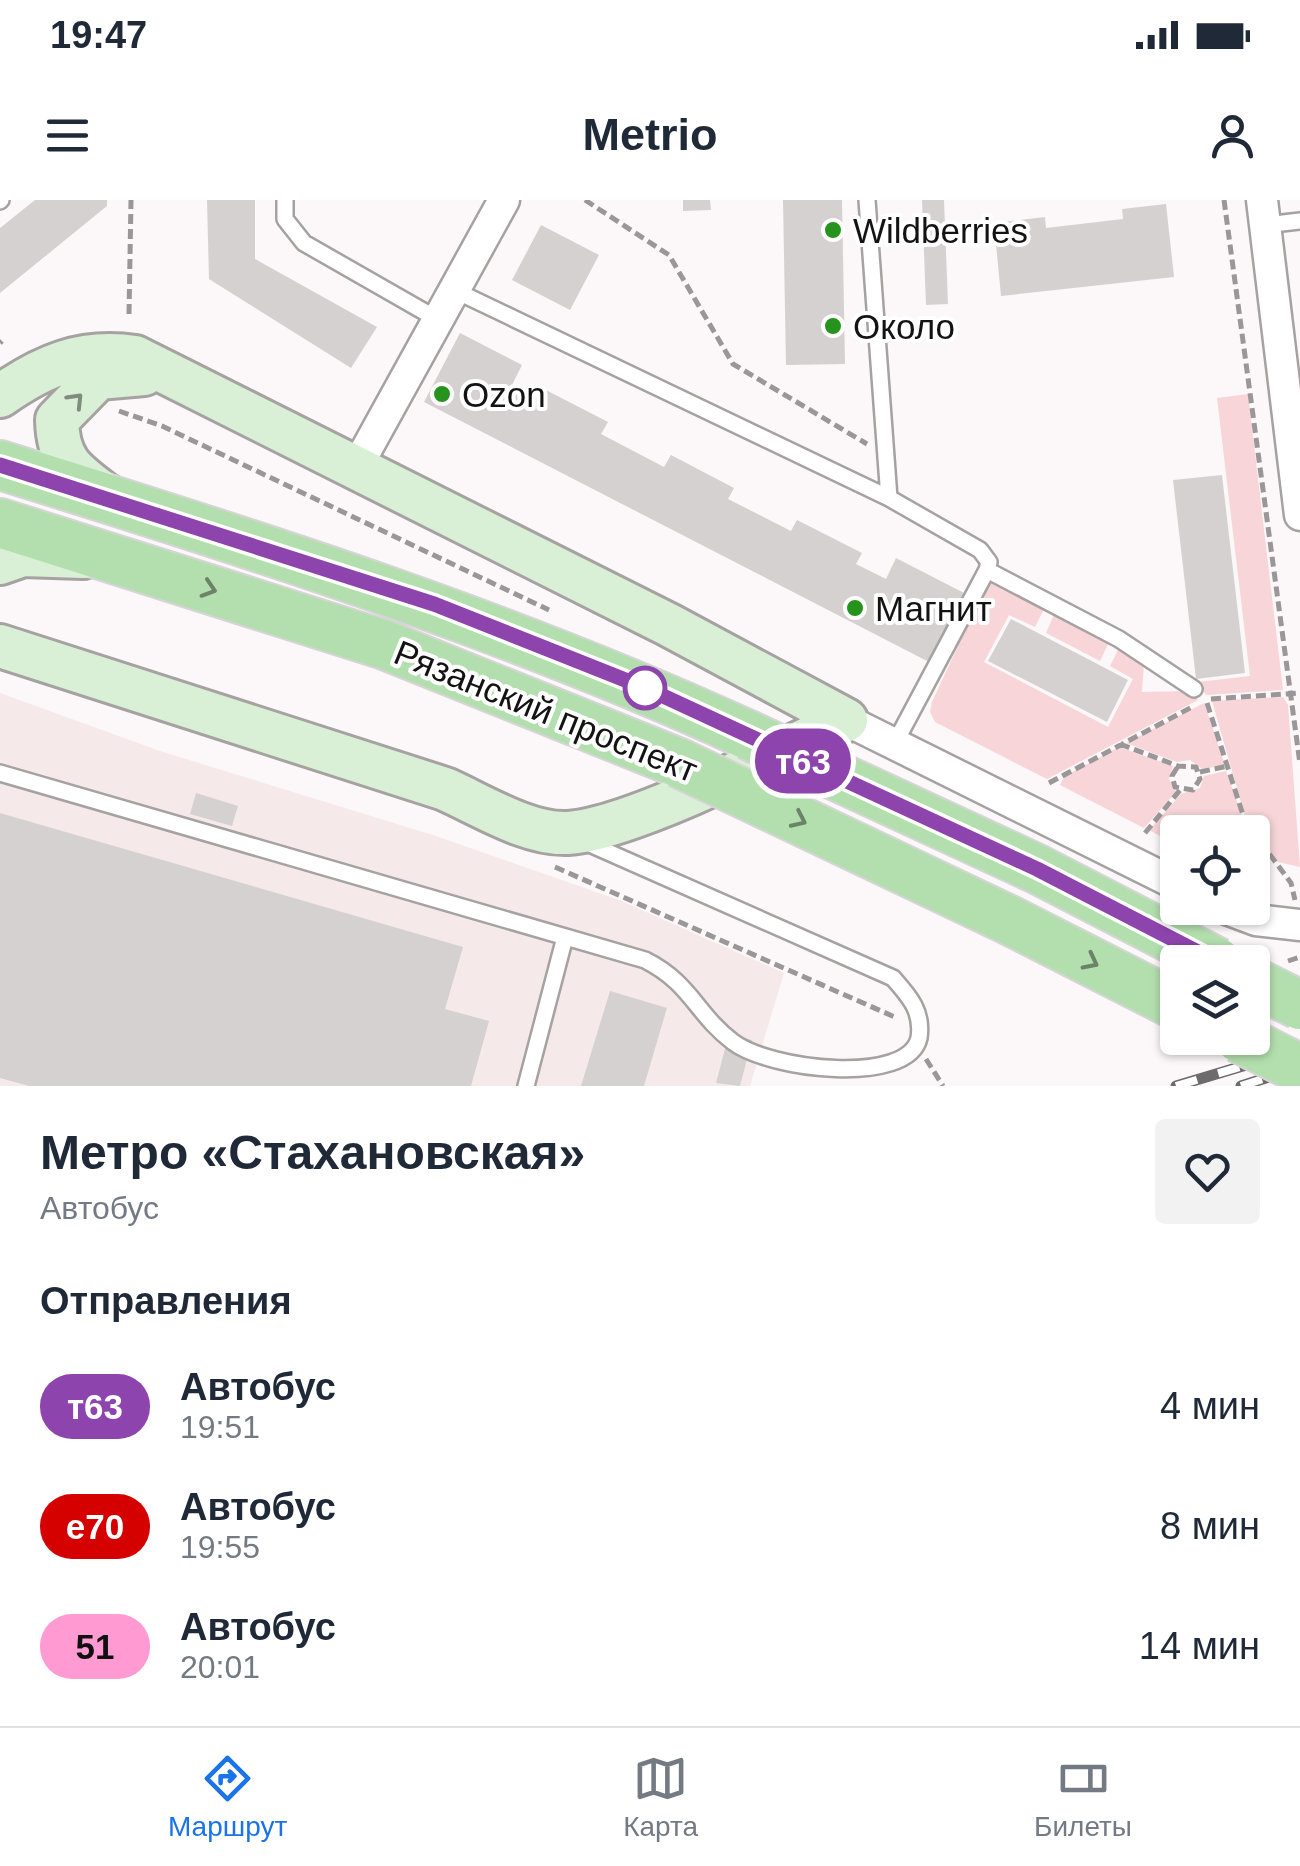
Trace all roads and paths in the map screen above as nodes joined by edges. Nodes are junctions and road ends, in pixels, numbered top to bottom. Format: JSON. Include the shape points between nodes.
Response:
{"nodes":[{"id":1,"x":131,"y":200,"type":"edge"},
{"id":2,"x":285,"y":200,"type":"edge"},
{"id":3,"x":504,"y":200,"type":"edge"},
{"id":4,"x":585,"y":200,"type":"edge"},
{"id":5,"x":867,"y":200,"type":"edge"},
{"id":6,"x":1224,"y":200,"type":"edge"},
{"id":7,"x":1264,"y":213,"type":"edge"},
{"id":8,"x":1300,"y":222,"type":"edge"},
{"id":9,"x":454,"y":290,"type":"junction"},
{"id":10,"x":128,"y":314,"type":"dead end"},
{"id":11,"x":437,"y":319,"type":"junction"},
{"id":12,"x":167,"y":374,"type":"junction"},
{"id":13,"x":0,"y":396,"type":"edge"},
{"id":14,"x":887,"y":455,"type":"junction"},
{"id":15,"x":0,"y":465,"type":"edge"},
{"id":16,"x":355,"y":470,"type":"junction"},
{"id":17,"x":889,"y":498,"type":"junction"},
{"id":18,"x":112,"y":500,"type":"junction"},
{"id":19,"x":1300,"y":515,"type":"edge"},
{"id":20,"x":0,"y":523,"type":"edge"},
{"id":21,"x":116,"y":560,"type":"junction"},
{"id":22,"x":0,"y":563,"type":"edge"},
{"id":23,"x":987,"y":570,"type":"junction"},
{"id":24,"x":0,"y":628,"type":"edge"},
{"id":25,"x":0,"y":646,"type":"edge"},
{"id":26,"x":56,"y":662,"type":"junction"},
{"id":27,"x":1296,"y":693,"type":"edge"},
{"id":28,"x":1200,"y":694,"type":"junction"},
{"id":29,"x":846,"y":720,"type":"junction"},
{"id":30,"x":896,"y":742,"type":"junction"},
{"id":31,"x":1120,"y":744,"type":"junction"},
{"id":32,"x":1300,"y":764,"type":"edge"},
{"id":33,"x":1178,"y":766,"type":"junction"},
{"id":34,"x":1228,"y":766,"type":"junction"},
{"id":35,"x":1200,"y":772,"type":"junction"},
{"id":36,"x":0,"y":773,"type":"edge"},
{"id":37,"x":1049,"y":783,"type":"dead end"},
{"id":38,"x":1180,"y":790,"type":"junction"},
{"id":39,"x":1144,"y":832,"type":"dead end"},
{"id":40,"x":566,"y":833,"type":"junction"},
{"id":41,"x":1160,"y":875,"type":"edge"},
{"id":42,"x":1270,"y":922,"type":"edge"},
{"id":43,"x":1299,"y":925,"type":"edge"},
{"id":44,"x":565,"y":937,"type":"junction"},
{"id":45,"x":1185,"y":945,"type":"edge"},
{"id":46,"x":1270,"y":990,"type":"edge"},
{"id":47,"x":1160,"y":997,"type":"edge"},
{"id":48,"x":1300,"y":1005,"type":"edge"},
{"id":49,"x":918,"y":1046,"type":"junction"},
{"id":50,"x":1270,"y":1054,"type":"edge"},
{"id":51,"x":1300,"y":1069,"type":"edge"},
{"id":52,"x":526,"y":1086,"type":"edge"},
{"id":53,"x":943,"y":1086,"type":"edge"}],
"edges":[{"from":1,"to":10,"type":"path"},
{"from":2,"to":11,"type":"lane","via":[[285,220],[304,242]]},
{"from":3,"to":9,"type":"street"},
{"from":4,"to":14,"type":"path","via":[[669,255],[733,364]]},
{"from":5,"to":14,"type":"lane"},
{"from":6,"to":27,"type":"path"},
{"from":7,"to":8,"type":"lane"},
{"from":7,"to":19,"type":"street"},
{"from":9,"to":11,"type":"street"},
{"from":9,"to":17,"type":"lane"},
{"from":11,"to":16,"type":"street"},
{"from":12,"to":13,"type":"street","via":[[135,356],[107,353],[67,359]]},
{"from":12,"to":16,"type":"street"},
{"from":18,"to":12,"type":"street","one_way":true,"via":[[58,448],[57,420],[98,378]]},
{"from":14,"to":17,"type":"lane"},
{"from":15,"to":18,"type":"main road","name":"Рязанский проспект"},
{"from":16,"to":29,"type":"street"},
{"from":17,"to":23,"type":"lane","via":[[980,550]]},
{"from":18,"to":45,"type":"main road","name":"Рязанский проспект","bridge":true,"via":[[434,604],[648,689]]},
{"from":20,"to":21,"type":"main road","name":"Рязанский проспект"},
{"from":21,"to":22,"type":"street","via":[[40,554]]},
{"from":21,"to":47,"type":"main road","name":"Рязанский проспект","one_way":true,"bridge":true,"via":[[385,646],[679,763]]},
{"from":23,"to":28,"type":"lane","via":[[1120,639]]},
{"from":23,"to":30,"type":"lane"},
{"from":24,"to":26,"type":"street"},
{"from":25,"to":26,"type":"street"},
{"from":26,"to":40,"type":"street"},
{"from":27,"to":28,"type":"path"},
{"from":27,"to":32,"type":"path"},
{"from":28,"to":31,"type":"path"},
{"from":28,"to":34,"type":"path"},
{"from":29,"to":30,"type":"street"},
{"from":29,"to":40,"type":"street","via":[[652,807]]},
{"from":30,"to":41,"type":"street"},
{"from":31,"to":33,"type":"path"},
{"from":31,"to":37,"type":"path"},
{"from":33,"to":35,"type":"path","via":[[1190,764]]},
{"from":33,"to":38,"type":"path","via":[[1172,782]]},
{"from":34,"to":35,"type":"path"},
{"from":34,"to":43,"type":"path","via":[[1244,821],[1291,884]]},
{"from":35,"to":38,"type":"path","via":[[1198,786]]},
{"from":36,"to":44,"type":"lane"},
{"from":38,"to":39,"type":"path"},
{"from":40,"to":49,"type":"lane","via":[[893,978],[912,998],[921,1022]]},
{"from":42,"to":43,"type":"street"},
{"from":44,"to":49,"type":"lane","via":[[667,971],[734,1042],[822,1076],[885,1078]]},
{"from":44,"to":52,"type":"lane"},
{"from":46,"to":48,"type":"main road","bridge":true},
{"from":49,"to":53,"type":"path"},
{"from":50,"to":51,"type":"main road","bridge":true}]}
